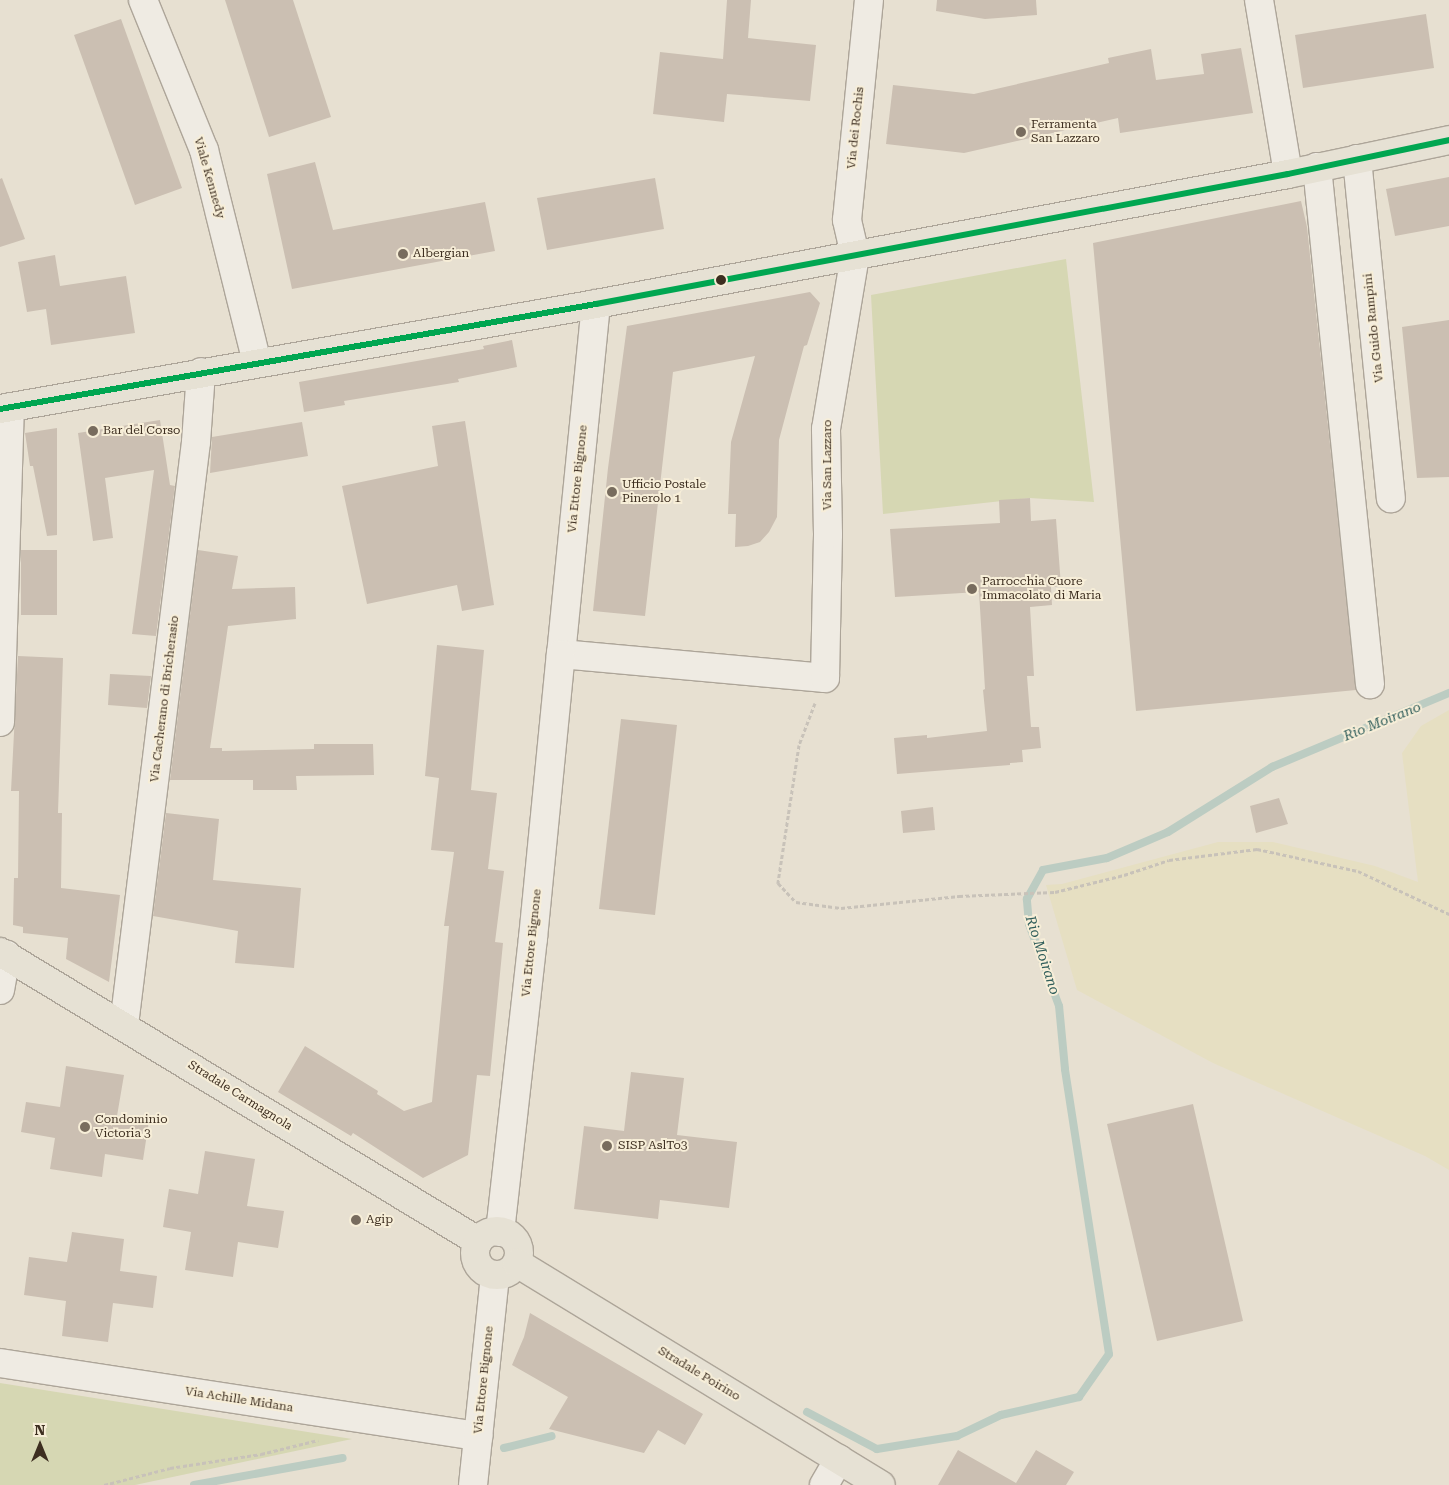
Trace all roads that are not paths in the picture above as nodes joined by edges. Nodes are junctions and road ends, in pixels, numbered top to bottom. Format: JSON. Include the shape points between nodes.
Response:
{"nodes":[{"id":1,"x":143,"y":0,"type":"edge"},
{"id":2,"x":869,"y":0,"type":"edge"},
{"id":3,"x":1259,"y":0,"type":"edge"},
{"id":4,"x":1449,"y":140,"type":"edge"},
{"id":5,"x":1357,"y":159,"type":"junction"},
{"id":6,"x":1317,"y":167,"type":"junction"},
{"id":7,"x":1288,"y":174,"type":"junction"},
{"id":8,"x":855,"y":255,"type":"junction"},
{"id":9,"x":596,"y":304,"type":"junction"},
{"id":10,"x":257,"y":363,"type":"junction"},
{"id":11,"x":202,"y":372,"type":"junction"},
{"id":12,"x":5,"y":408,"type":"edge"},
{"id":13,"x":1392,"y":498,"type":"dead end"},
{"id":14,"x":561,"y":654,"type":"junction"},
{"id":15,"x":1370,"y":684,"type":"dead end"},
{"id":16,"x":0,"y":722,"type":"edge"},
{"id":17,"x":3,"y":953,"type":"edge"},
{"id":18,"x":0,"y":990,"type":"edge"},
{"id":19,"x":124,"y":1025,"type":"junction"},
{"id":20,"x":489,"y":1237,"type":"junction"},
{"id":21,"x":506,"y":1269,"type":"junction"},
{"id":22,"x":0,"y":1363,"type":"edge"},
{"id":23,"x":478,"y":1436,"type":"junction"},
{"id":24,"x":839,"y":1459,"type":"junction"},
{"id":25,"x":473,"y":1485,"type":"edge"},
{"id":26,"x":824,"y":1485,"type":"edge"},
{"id":27,"x":881,"y":1485,"type":"edge"}],
"edges":[{"from":1,"to":10,"type":"street","name":"Viale Kennedy","via":[[204,150]]},
{"from":2,"to":8,"type":"street","name":"Via dei Rochis","via":[[847,220]]},
{"from":3,"to":7,"type":"street"},
{"from":4,"to":5,"type":"main road"},
{"from":5,"to":6,"type":"main road"},
{"from":5,"to":13,"type":"street","name":"Via Guido Rampini"},
{"from":6,"to":7,"type":"main road"},
{"from":6,"to":15,"type":"street"},
{"from":7,"to":8,"type":"main road"},
{"from":8,"to":9,"type":"main road"},
{"from":8,"to":14,"type":"street","name":"Via San Lazzaro","via":[[826,429],[825,678]]},
{"from":9,"to":10,"type":"main road"},
{"from":9,"to":14,"type":"street","name":"Via Ettore Bignone"},
{"from":10,"to":11,"type":"main road"},
{"from":11,"to":12,"type":"main road"},
{"from":11,"to":19,"type":"street","name":"Via Cacherano di Bricherasio"},
{"from":12,"to":16,"type":"street"},
{"from":14,"to":20,"type":"street","name":"Via Ettore Bignone","via":[[533,938]]},
{"from":17,"to":18,"type":"street"},
{"from":17,"to":19,"type":"main road","name":"Stradale Carmagnola"},
{"from":19,"to":20,"type":"main road","name":"Stradale Carmagnola"},
{"from":20,"to":21,"type":"main road","via":[[506,1233],[516,1243],[519,1256]]},
{"from":20,"to":21,"type":"main road","via":[[475,1256],[477,1263],[488,1273]]},
{"from":21,"to":23,"type":"street","name":"Via Ettore Bignone"},
{"from":21,"to":24,"type":"main road","name":"Stradale Poirino"},
{"from":22,"to":23,"type":"street","name":"Via Achille Midana"},
{"from":23,"to":25,"type":"street","name":"Via Ettore Bignone"},
{"from":24,"to":26,"type":"street"},
{"from":24,"to":27,"type":"main road","name":"Stradale Poirino"}]}
